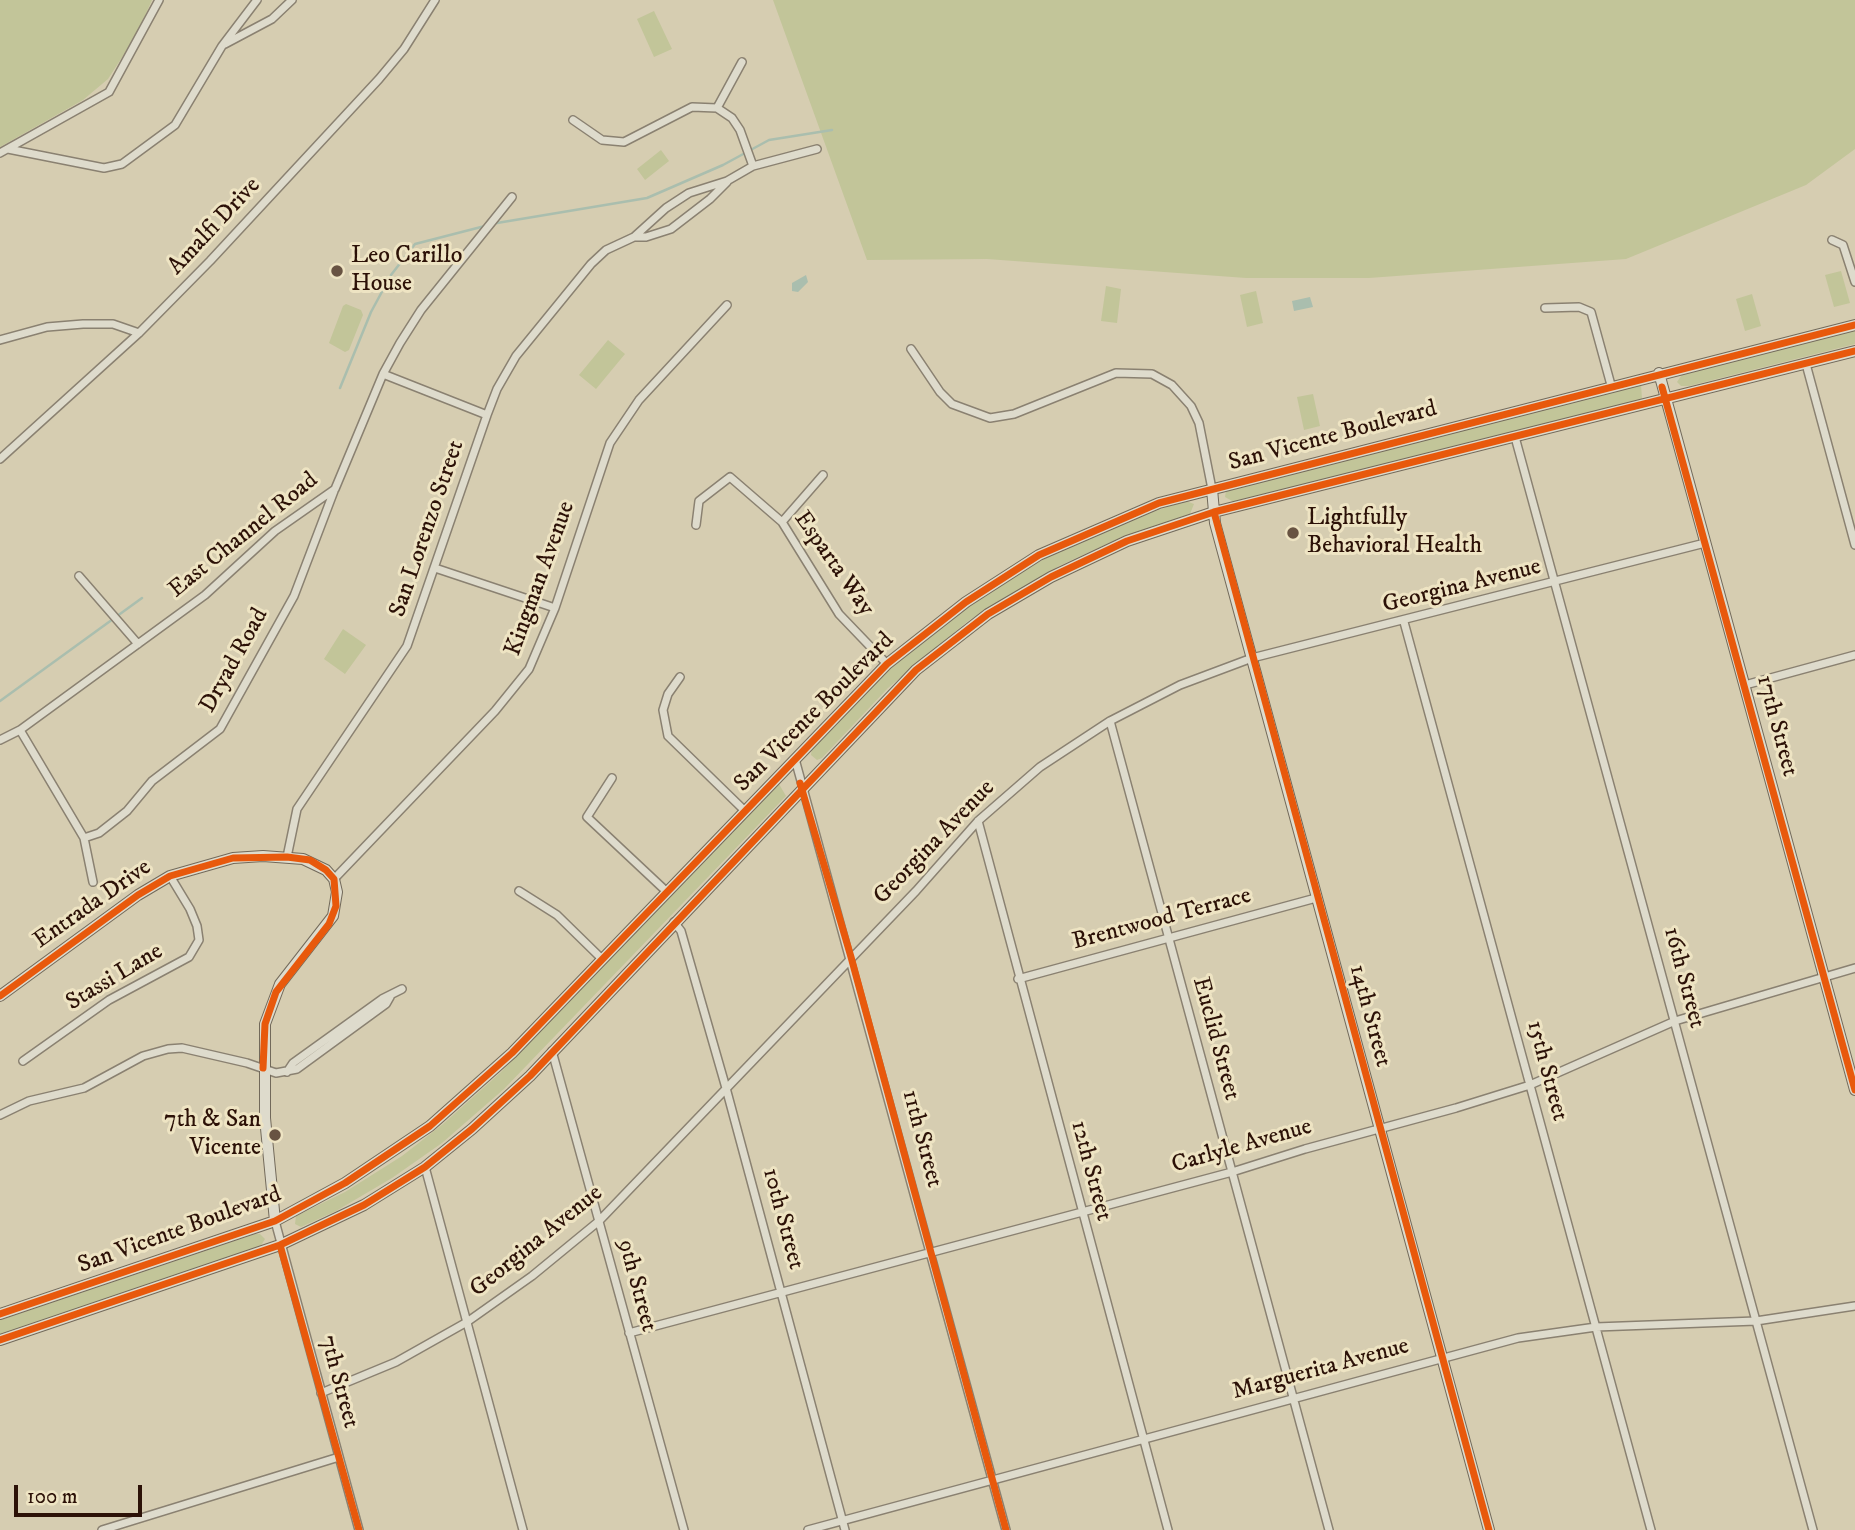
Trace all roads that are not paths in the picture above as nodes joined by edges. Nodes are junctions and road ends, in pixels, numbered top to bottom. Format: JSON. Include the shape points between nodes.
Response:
{"nodes":[{"id":1,"x":159,"y":0,"type":"edge"},
{"id":2,"x":257,"y":0,"type":"edge"},
{"id":3,"x":292,"y":0,"type":"edge"},
{"id":4,"x":435,"y":0,"type":"edge"},
{"id":5,"x":222,"y":46,"type":"junction"},
{"id":6,"x":742,"y":62,"type":"dead end"},
{"id":7,"x":717,"y":108,"type":"junction"},
{"id":8,"x":573,"y":120,"type":"dead end"},
{"id":9,"x":8,"y":149,"type":"junction"},
{"id":10,"x":817,"y":149,"type":"dead end"},
{"id":11,"x":0,"y":153,"type":"edge"},
{"id":12,"x":753,"y":166,"type":"junction"},
{"id":13,"x":727,"y":181,"type":"junction"},
{"id":14,"x":512,"y":197,"type":"dead end"},
{"id":15,"x":634,"y":237,"type":"junction"},
{"id":16,"x":1832,"y":240,"type":"dead end"},
{"id":17,"x":1855,"y":282,"type":"edge"},
{"id":18,"x":727,"y":305,"type":"dead end"},
{"id":19,"x":1545,"y":308,"type":"dead end"},
{"id":20,"x":1855,"y":325,"type":"edge"},
{"id":21,"x":139,"y":333,"type":"junction"},
{"id":22,"x":0,"y":340,"type":"edge"},
{"id":23,"x":911,"y":349,"type":"dead end"},
{"id":24,"x":1855,"y":351,"type":"edge"},
{"id":25,"x":1806,"y":364,"type":"junction"},
{"id":26,"x":1659,"y":373,"type":"junction"},
{"id":27,"x":383,"y":374,"type":"junction"},
{"id":28,"x":1611,"y":385,"type":"junction"},
{"id":29,"x":1666,"y":398,"type":"junction"},
{"id":30,"x":487,"y":415,"type":"junction"},
{"id":31,"x":1516,"y":437,"type":"junction"},
{"id":32,"x":0,"y":459,"type":"edge"},
{"id":33,"x":822,"y":475,"type":"dead end"},
{"id":34,"x":335,"y":489,"type":"junction"},
{"id":35,"x":1212,"y":489,"type":"junction"},
{"id":36,"x":1214,"y":512,"type":"junction"},
{"id":37,"x":782,"y":522,"type":"junction"},
{"id":38,"x":696,"y":525,"type":"dead end"},
{"id":39,"x":1705,"y":543,"type":"junction"},
{"id":40,"x":1855,"y":545,"type":"edge"},
{"id":41,"x":435,"y":568,"type":"junction"},
{"id":42,"x":79,"y":576,"type":"dead end"},
{"id":43,"x":1555,"y":583,"type":"junction"},
{"id":44,"x":555,"y":608,"type":"junction"},
{"id":45,"x":1404,"y":622,"type":"junction"},
{"id":46,"x":138,"y":644,"type":"junction"},
{"id":47,"x":1855,"y":655,"type":"edge"},
{"id":48,"x":1252,"y":659,"type":"junction"},
{"id":49,"x":887,"y":664,"type":"junction"},
{"id":50,"x":680,"y":677,"type":"dead end"},
{"id":51,"x":1745,"y":685,"type":"junction"},
{"id":52,"x":1110,"y":721,"type":"junction"},
{"id":53,"x":20,"y":730,"type":"junction"},
{"id":54,"x":0,"y":740,"type":"edge"},
{"id":55,"x":796,"y":759,"type":"junction"},
{"id":56,"x":612,"y":778,"type":"dead end"},
{"id":57,"x":802,"y":790,"type":"junction"},
{"id":58,"x":745,"y":811,"type":"junction"},
{"id":59,"x":978,"y":821,"type":"junction"},
{"id":60,"x":85,"y":838,"type":"junction"},
{"id":61,"x":287,"y":856,"type":"junction"},
{"id":62,"x":170,"y":876,"type":"junction"},
{"id":63,"x":334,"y":878,"type":"junction"},
{"id":64,"x":93,"y":882,"type":"dead end"},
{"id":65,"x":519,"y":891,"type":"dead end"},
{"id":66,"x":667,"y":892,"type":"junction"},
{"id":67,"x":1316,"y":898,"type":"junction"},
{"id":68,"x":674,"y":921,"type":"junction"},
{"id":69,"x":1168,"y":940,"type":"junction"},
{"id":70,"x":851,"y":957,"type":"junction"},
{"id":71,"x":602,"y":959,"type":"junction"},
{"id":72,"x":1855,"y":968,"type":"edge"},
{"id":73,"x":1824,"y":975,"type":"junction"},
{"id":74,"x":1018,"y":979,"type":"junction"},
{"id":75,"x":402,"y":989,"type":"dead end"},
{"id":76,"x":0,"y":996,"type":"edge"},
{"id":77,"x":1675,"y":1021,"type":"junction"},
{"id":78,"x":552,"y":1051,"type":"junction"},
{"id":79,"x":23,"y":1061,"type":"dead end"},
{"id":80,"x":263,"y":1068,"type":"junction"},
{"id":81,"x":1530,"y":1085,"type":"junction"},
{"id":82,"x":726,"y":1088,"type":"junction"},
{"id":83,"x":1855,"y":1090,"type":"edge"},
{"id":84,"x":0,"y":1115,"type":"edge"},
{"id":85,"x":1379,"y":1129,"type":"junction"},
{"id":86,"x":425,"y":1167,"type":"junction"},
{"id":87,"x":1232,"y":1172,"type":"junction"},
{"id":88,"x":1082,"y":1212,"type":"junction"},
{"id":89,"x":275,"y":1221,"type":"junction"},
{"id":90,"x":599,"y":1221,"type":"junction"},
{"id":91,"x":280,"y":1245,"type":"junction"},
{"id":92,"x":932,"y":1252,"type":"junction"},
{"id":93,"x":781,"y":1292,"type":"junction"},
{"id":94,"x":1855,"y":1306,"type":"edge"},
{"id":95,"x":0,"y":1314,"type":"edge"},
{"id":96,"x":1756,"y":1321,"type":"junction"},
{"id":97,"x":467,"y":1322,"type":"junction"},
{"id":98,"x":1596,"y":1328,"type":"junction"},
{"id":99,"x":629,"y":1333,"type":"junction"},
{"id":100,"x":0,"y":1340,"type":"edge"},
{"id":101,"x":1442,"y":1357,"type":"junction"},
{"id":102,"x":321,"y":1393,"type":"junction"},
{"id":103,"x":1293,"y":1398,"type":"junction"},
{"id":104,"x":1142,"y":1438,"type":"junction"},
{"id":105,"x":339,"y":1457,"type":"junction"},
{"id":106,"x":992,"y":1481,"type":"junction"},
{"id":107,"x":842,"y":1520,"type":"junction"},
{"id":108,"x":102,"y":1530,"type":"edge"},
{"id":109,"x":359,"y":1530,"type":"edge"},
{"id":110,"x":523,"y":1530,"type":"edge"},
{"id":111,"x":684,"y":1530,"type":"edge"},
{"id":112,"x":807,"y":1530,"type":"edge"},
{"id":113,"x":845,"y":1530,"type":"edge"},
{"id":114,"x":1006,"y":1530,"type":"edge"},
{"id":115,"x":1168,"y":1530,"type":"edge"},
{"id":116,"x":1329,"y":1530,"type":"edge"},
{"id":117,"x":1489,"y":1530,"type":"edge"},
{"id":118,"x":1651,"y":1530,"type":"edge"},
{"id":119,"x":1812,"y":1530,"type":"edge"}],
"edges":[{"from":1,"to":9,"type":"street","via":[[109,92]]},
{"from":2,"to":5,"type":"street"},
{"from":3,"to":5,"type":"street","via":[[272,19]]},
{"from":4,"to":21,"type":"street","name":"Amalfi Drive","via":[[404,50],[345,118]]},
{"from":5,"to":9,"type":"street","via":[[176,125],[122,164],[104,168]]},
{"from":6,"to":7,"type":"street"},
{"from":7,"to":8,"type":"street","via":[[692,107],[624,142],[602,141]]},
{"from":7,"to":12,"type":"street","via":[[740,130]]},
{"from":9,"to":11,"type":"street"},
{"from":10,"to":12,"type":"street","name":"San Lorenzo Street"},
{"from":12,"to":13,"type":"street","name":"San Lorenzo Street"},
{"from":13,"to":15,"type":"street","name":"San Lorenzo Street","via":[[689,193]]},
{"from":13,"to":15,"type":"street","name":"San Lorenzo Street","via":[[671,229]]},
{"from":14,"to":27,"type":"street","name":"East Channel Road","via":[[421,310]]},
{"from":15,"to":30,"type":"street","name":"San Lorenzo Street","via":[[606,250],[561,301],[516,356]]},
{"from":16,"to":17,"type":"street","via":[[1843,245]]},
{"from":18,"to":44,"type":"street","name":"Kingman Avenue","via":[[622,423],[610,443]]},
{"from":19,"to":28,"type":"street","via":[[1579,307],[1591,312]]},
{"from":20,"to":26,"type":"main road","name":"San Vicente Boulevard"},
{"from":21,"to":22,"type":"street","via":[[113,324],[83,324],[47,327]]},
{"from":21,"to":32,"type":"street","name":"Amalfi Drive"},
{"from":23,"to":35,"type":"street","via":[[952,404],[990,418],[1014,414],[1116,373],[1152,374],[1172,385],[1191,406],[1199,423]]},
{"from":24,"to":25,"type":"main road"},
{"from":25,"to":29,"type":"main road"},
{"from":25,"to":40,"type":"street"},
{"from":26,"to":28,"type":"main road","name":"San Vicente Boulevard"},
{"from":26,"to":29,"type":"main road","name":"17th Street"},
{"from":27,"to":30,"type":"street"},
{"from":27,"to":34,"type":"street","name":"East Channel Road"},
{"from":28,"to":35,"type":"main road","name":"San Vicente Boulevard"},
{"from":29,"to":31,"type":"main road"},
{"from":29,"to":39,"type":"main road","name":"17th Street"},
{"from":30,"to":41,"type":"street","name":"San Lorenzo Street"},
{"from":31,"to":36,"type":"main road"},
{"from":31,"to":43,"type":"street","name":"16th Street"},
{"from":33,"to":37,"type":"street"},
{"from":34,"to":46,"type":"street","name":"East Channel Road","via":[[275,531],[205,595]]},
{"from":34,"to":60,"type":"street","name":"Dryad Road","via":[[294,596],[220,729],[152,781],[127,811]]},
{"from":35,"to":36,"type":"main road","name":"14th Street"},
{"from":35,"to":49,"type":"main road","name":"San Vicente Boulevard","via":[[1119,518],[1039,555],[966,601]]},
{"from":36,"to":48,"type":"main road","name":"14th Street"},
{"from":36,"to":57,"type":"main road","via":[[1097,554],[988,614],[916,670]]},
{"from":37,"to":38,"type":"street","name":"Esparta Way","via":[[730,477],[699,501]]},
{"from":37,"to":49,"type":"street","name":"Esparta Way","via":[[839,614]]},
{"from":39,"to":43,"type":"street","name":"Georgina Avenue"},
{"from":39,"to":51,"type":"main road","name":"17th Street"},
{"from":41,"to":44,"type":"street"},
{"from":41,"to":61,"type":"street","name":"San Lorenzo Street","via":[[407,646],[296,809]]},
{"from":42,"to":46,"type":"street"},
{"from":43,"to":45,"type":"street","name":"Georgina Avenue"},
{"from":43,"to":77,"type":"street","name":"16th Street"},
{"from":44,"to":63,"type":"street","name":"Kingman Avenue","via":[[529,669],[515,689]]},
{"from":45,"to":48,"type":"street","name":"Georgina Avenue"},
{"from":45,"to":81,"type":"street","name":"15th Street"},
{"from":46,"to":53,"type":"street","name":"East Channel Road"},
{"from":47,"to":51,"type":"street"},
{"from":48,"to":52,"type":"street","name":"Georgina Avenue","via":[[1180,685]]},
{"from":48,"to":67,"type":"main road","name":"14th Street"},
{"from":49,"to":55,"type":"main road","name":"San Vicente Boulevard"},
{"from":50,"to":58,"type":"street","via":[[663,710],[668,736]]},
{"from":51,"to":73,"type":"main road","name":"17th Street"},
{"from":52,"to":59,"type":"street","name":"Georgina Avenue","via":[[1040,767]]},
{"from":52,"to":69,"type":"street","name":"Euclid Street"},
{"from":53,"to":54,"type":"street","name":"East Channel Road"},
{"from":53,"to":60,"type":"street"},
{"from":55,"to":57,"type":"street","name":"11th Street"},
{"from":55,"to":58,"type":"main road","name":"San Vicente Boulevard"},
{"from":56,"to":66,"type":"street","via":[[587,817]]},
{"from":57,"to":68,"type":"main road"},
{"from":57,"to":70,"type":"street","name":"11th Street"},
{"from":58,"to":66,"type":"main road","name":"San Vicente Boulevard"},
{"from":59,"to":70,"type":"street","name":"Georgina Avenue"},
{"from":59,"to":74,"type":"street","name":"12th Street"},
{"from":60,"to":64,"type":"street"},
{"from":61,"to":62,"type":"main road","name":"Entrada Drive","via":[[233,858]]},
{"from":61,"to":63,"type":"main road","name":"Entrada Drive","via":[[316,863]]},
{"from":62,"to":76,"type":"main road","name":"Entrada Drive"},
{"from":62,"to":79,"type":"street","name":"Stassi Lane","via":[[197,926],[198,940],[189,957],[108,1000]]},
{"from":63,"to":80,"type":"main road","via":[[336,905],[329,924],[287,974],[272,1003],[265,1024]]},
{"from":65,"to":71,"type":"street","via":[[556,915]]},
{"from":66,"to":71,"type":"main road","name":"San Vicente Boulevard"},
{"from":67,"to":69,"type":"street","name":"Brentwood Terrace"},
{"from":67,"to":85,"type":"main road","name":"14th Street"},
{"from":68,"to":78,"type":"main road"},
{"from":68,"to":82,"type":"street","name":"10th Street","via":[[681,931]]},
{"from":69,"to":74,"type":"street","name":"Brentwood Terrace"},
{"from":69,"to":87,"type":"street","name":"Euclid Street"},
{"from":70,"to":82,"type":"street","name":"Georgina Avenue"},
{"from":70,"to":92,"type":"street","name":"11th Street"},
{"from":71,"to":89,"type":"main road","name":"San Vicente Boulevard","via":[[513,1053],[430,1126],[345,1183]]},
{"from":72,"to":73,"type":"street","name":"Carlyle Avenue"},
{"from":73,"to":77,"type":"street","name":"Carlyle Avenue"},
{"from":73,"to":83,"type":"main road","name":"17th Street"},
{"from":74,"to":88,"type":"street","name":"12th Street"},
{"from":75,"to":80,"type":"street","via":[[297,1069],[286,1073]]},
{"from":77,"to":81,"type":"street","name":"Carlyle Avenue"},
{"from":77,"to":96,"type":"street","name":"16th Street"},
{"from":78,"to":86,"type":"main road","via":[[502,1103]]},
{"from":78,"to":90,"type":"street","name":"9th Street"},
{"from":80,"to":84,"type":"street","via":[[182,1048],[168,1049],[143,1056],[84,1087],[29,1101]]},
{"from":80,"to":89,"type":"main road","name":"7th Street"},
{"from":81,"to":85,"type":"street","name":"Carlyle Avenue"},
{"from":81,"to":98,"type":"street","name":"15th Street"},
{"from":82,"to":90,"type":"street","name":"Georgina Avenue"},
{"from":82,"to":93,"type":"street","name":"10th Street"},
{"from":85,"to":87,"type":"street","name":"Carlyle Avenue"},
{"from":85,"to":101,"type":"main road","name":"14th Street"},
{"from":86,"to":91,"type":"main road","via":[[364,1205]]},
{"from":86,"to":97,"type":"street"},
{"from":87,"to":88,"type":"street","name":"Carlyle Avenue"},
{"from":87,"to":103,"type":"street","name":"Euclid Street"},
{"from":88,"to":92,"type":"street","name":"Carlyle Avenue"},
{"from":88,"to":104,"type":"street","name":"12th Street"},
{"from":89,"to":91,"type":"street","name":"7th Street"},
{"from":89,"to":95,"type":"main road","name":"San Vicente Boulevard"},
{"from":90,"to":97,"type":"street","name":"Georgina Avenue"},
{"from":90,"to":99,"type":"street","name":"9th Street"},
{"from":91,"to":100,"type":"main road"},
{"from":91,"to":102,"type":"street","name":"7th Street"},
{"from":92,"to":93,"type":"street","name":"Carlyle Avenue"},
{"from":92,"to":106,"type":"street","name":"11th Street"},
{"from":93,"to":99,"type":"street","name":"Carlyle Avenue"},
{"from":93,"to":107,"type":"street","name":"10th Street"},
{"from":94,"to":96,"type":"street","name":"Marguerita Avenue"},
{"from":96,"to":98,"type":"street","name":"Marguerita Avenue"},
{"from":96,"to":119,"type":"street","name":"16th Street"},
{"from":97,"to":102,"type":"street","name":"Georgina Avenue","via":[[396,1362]]},
{"from":97,"to":110,"type":"street"},
{"from":98,"to":101,"type":"street","name":"Marguerita Avenue","via":[[1518,1338]]},
{"from":98,"to":118,"type":"street","name":"15th Street"},
{"from":99,"to":111,"type":"street","name":"9th Street"},
{"from":101,"to":103,"type":"street","name":"Marguerita Avenue"},
{"from":101,"to":117,"type":"main road","name":"14th Street"},
{"from":102,"to":105,"type":"street","name":"7th Street"},
{"from":103,"to":104,"type":"street","name":"Marguerita Avenue"},
{"from":103,"to":116,"type":"street","name":"Euclid Street"},
{"from":104,"to":106,"type":"street","name":"Marguerita Avenue"},
{"from":104,"to":115,"type":"street","name":"12th Street"},
{"from":105,"to":108,"type":"street"},
{"from":105,"to":109,"type":"street","name":"7th Street"},
{"from":106,"to":107,"type":"street","name":"Marguerita Avenue"},
{"from":106,"to":114,"type":"street","name":"11th Street"},
{"from":107,"to":112,"type":"street","name":"Marguerita Avenue"},
{"from":107,"to":113,"type":"street","name":"10th Street"}]}
